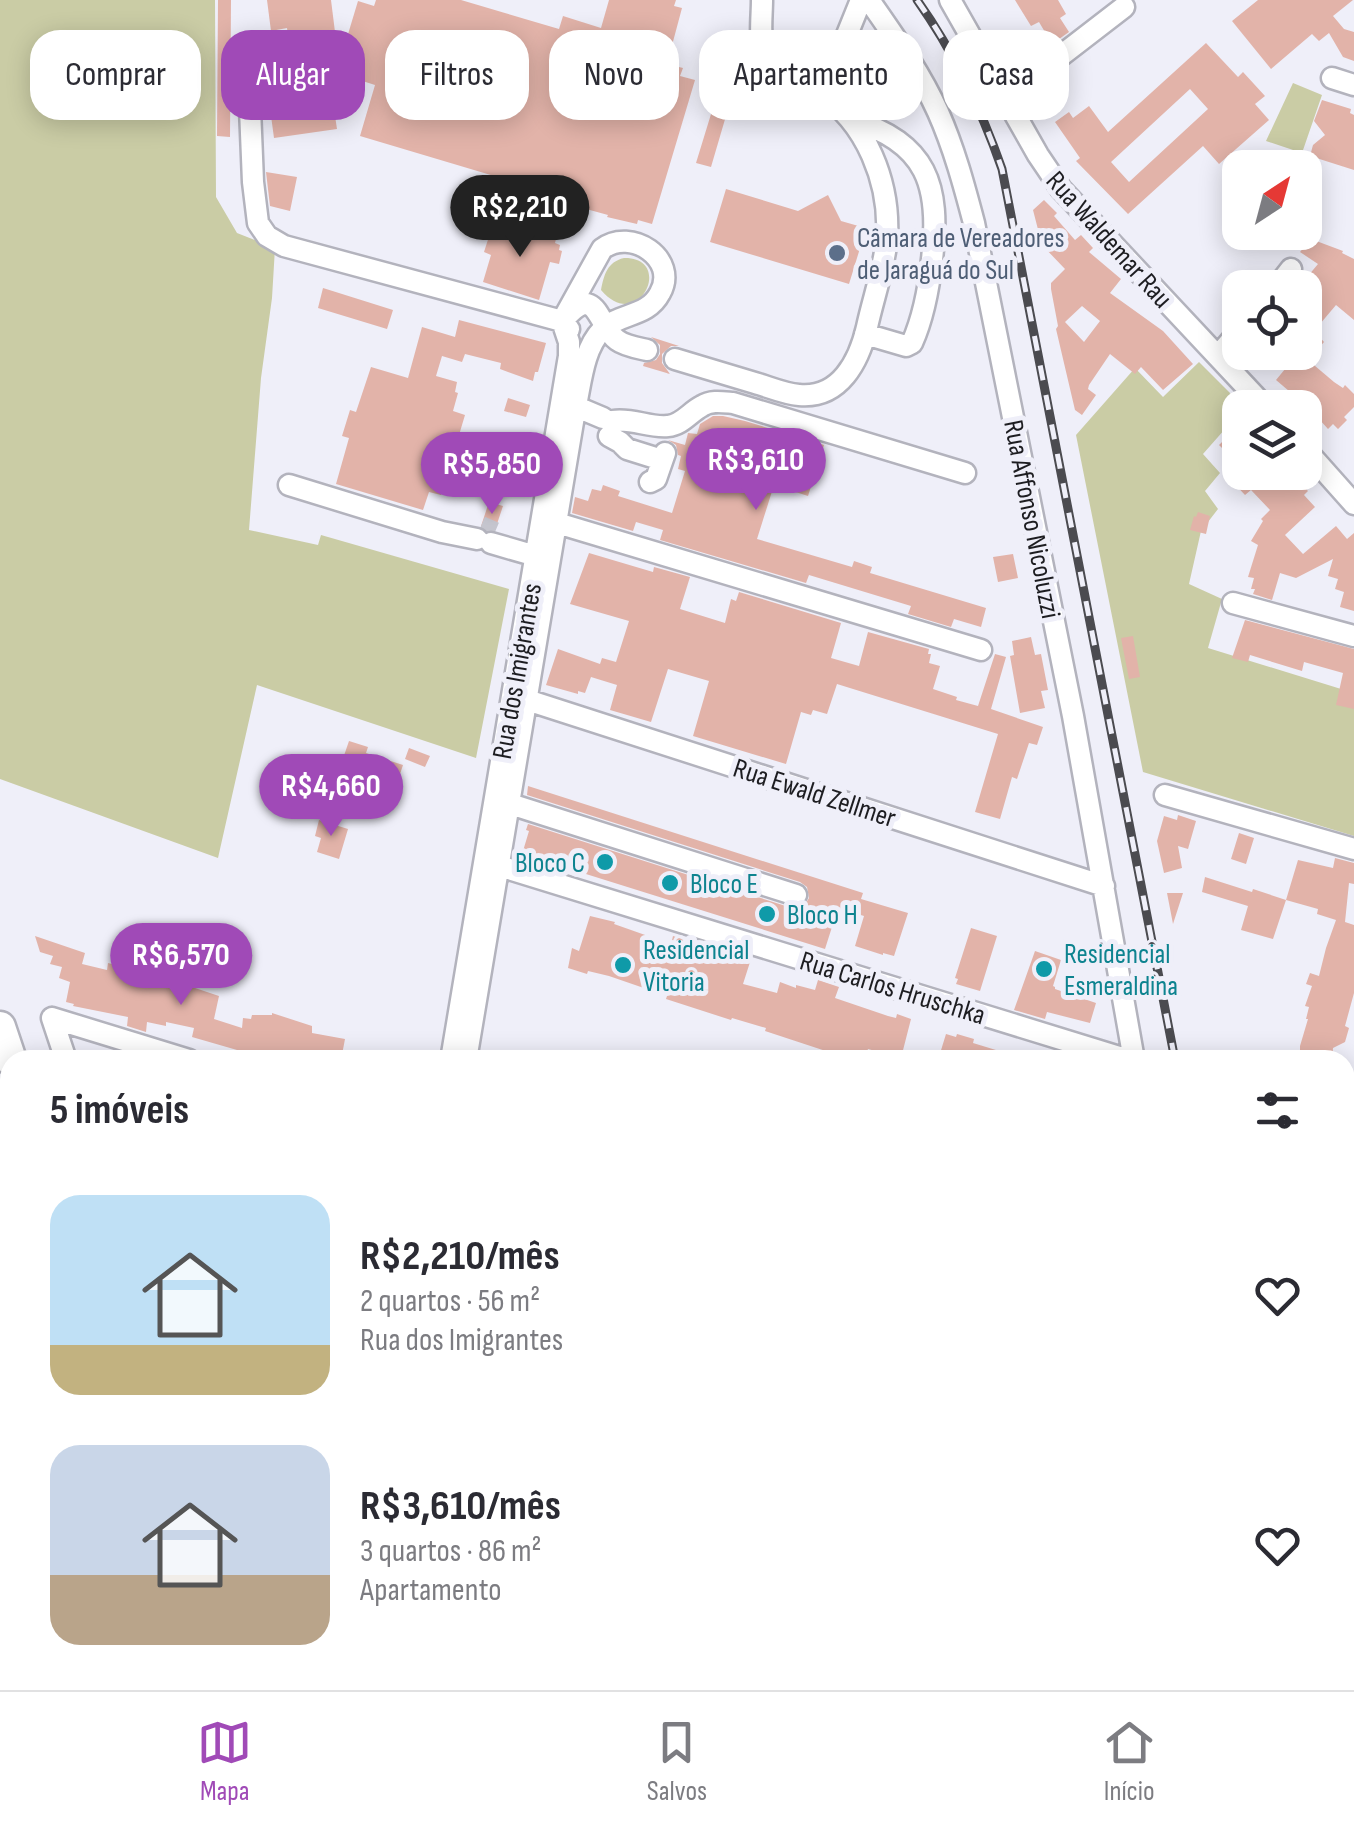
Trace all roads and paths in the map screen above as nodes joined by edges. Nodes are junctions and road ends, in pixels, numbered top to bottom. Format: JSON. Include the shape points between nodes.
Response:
{"nodes":[{"id":1,"x":762,"y":0,"type":"edge"},
{"id":2,"x":861,"y":0,"type":"edge"},
{"id":3,"x":869,"y":0,"type":"edge"},
{"id":4,"x":950,"y":0,"type":"edge"},
{"id":5,"x":1124,"y":7,"type":"dead end"},
{"id":6,"x":763,"y":30,"type":"edge"},
{"id":7,"x":849,"y":30,"type":"tunnel mouth"},
{"id":8,"x":967,"y":30,"type":"edge"},
{"id":9,"x":1069,"y":49,"type":"edge"},
{"id":10,"x":1332,"y":78,"type":"dead end"},
{"id":11,"x":1354,"y":85,"type":"edge"},
{"id":12,"x":251,"y":120,"type":"edge"},
{"id":13,"x":852,"y":120,"type":"joint"},
{"id":14,"x":1018,"y":120,"type":"edge"},
{"id":15,"x":562,"y":321,"type":"junction"},
{"id":16,"x":604,"y":328,"type":"junction"},
{"id":17,"x":865,"y":334,"type":"junction"},
{"id":18,"x":647,"y":350,"type":"dead end"},
{"id":19,"x":1222,"y":351,"type":"edge"},
{"id":20,"x":1218,"y":356,"type":"junction"},
{"id":21,"x":675,"y":359,"type":"dead end"},
{"id":22,"x":1249,"y":390,"type":"edge"},
{"id":23,"x":568,"y":409,"type":"junction"},
{"id":24,"x":606,"y":427,"type":"junction"},
{"id":25,"x":571,"y":438,"type":"junction"},
{"id":26,"x":665,"y":445,"type":"junction"},
{"id":27,"x":1322,"y":468,"type":"edge"},
{"id":28,"x":314,"y":472,"type":"dead end"},
{"id":29,"x":965,"y":472,"type":"dead end"},
{"id":30,"x":650,"y":482,"type":"dead end"},
{"id":31,"x":289,"y":485,"type":"dead end"},
{"id":32,"x":1354,"y":504,"type":"edge"},
{"id":33,"x":558,"y":523,"type":"junction"},
{"id":34,"x":486,"y":535,"type":"junction"},
{"id":35,"x":542,"y":552,"type":"junction"},
{"id":36,"x":1233,"y":603,"type":"dead end"},
{"id":37,"x":1354,"y":636,"type":"edge"},
{"id":38,"x":981,"y":650,"type":"dead end"},
{"id":39,"x":527,"y":700,"type":"junction"},
{"id":40,"x":1166,"y":795,"type":"dead end"},
{"id":41,"x":510,"y":804,"type":"junction"},
{"id":42,"x":1354,"y":848,"type":"edge"},
{"id":43,"x":492,"y":863,"type":"junction"},
{"id":44,"x":1104,"y":886,"type":"junction"},
{"id":45,"x":796,"y":895,"type":"dead end"},
{"id":46,"x":474,"y":967,"type":"junction"},
{"id":47,"x":63,"y":1050,"type":"edge"},
{"id":48,"x":156,"y":1050,"type":"edge"},
{"id":49,"x":453,"y":1050,"type":"edge"},
{"id":50,"x":467,"y":1050,"type":"edge"},
{"id":51,"x":1100,"y":1050,"type":"edge"},
{"id":52,"x":1130,"y":1050,"type":"edge"}],
"edges":[{"from":1,"to":6,"type":"street"},
{"from":2,"to":7,"type":"street"},
{"from":3,"to":44,"type":"street","name":"Rua Affonso Nicoluzzi","via":[[937,110],[974,223]]},
{"from":4,"to":8,"type":"street","name":"Rua Waldemar Rau"},
{"from":5,"to":9,"type":"street"},
{"from":10,"to":11,"type":"street"},
{"from":12,"to":15,"type":"street","via":[[258,222],[266,236]]},
{"from":13,"to":17,"type":"street","via":[[885,192],[886,239]]},
{"from":13,"to":17,"type":"street","via":[[897,139],[919,161],[934,198],[936,227],[929,290],[912,342]]},
{"from":14,"to":20,"type":"street","name":"Rua Waldemar Rau","via":[[1061,189]]},
{"from":15,"to":16,"type":"street","via":[[584,338]]},
{"from":15,"to":16,"type":"street","via":[[602,249],[610,242],[636,242],[659,261],[660,295],[642,313]]},
{"from":15,"to":23,"type":"street","name":"Rua dos Imigrantes","via":[[569,342]]},
{"from":16,"to":18,"type":"street","via":[[618,342]]},
{"from":16,"to":23,"type":"street","name":"Rua dos Imigrantes"},
{"from":17,"to":21,"type":"street","via":[[848,375],[835,387],[799,396]]},
{"from":19,"to":20,"type":"street"},
{"from":20,"to":22,"type":"street","name":"Rua Waldemar Rau"},
{"from":23,"to":24,"type":"street","via":[[592,412]]},
{"from":23,"to":25,"type":"street","name":"Rua dos Imigrantes"},
{"from":23,"to":35,"type":"street","name":"Rua dos Imigrantes"},
{"from":24,"to":25,"type":"street"},
{"from":24,"to":26,"type":"street","via":[[625,419]]},
{"from":24,"to":26,"type":"street","via":[[627,450]]},
{"from":25,"to":33,"type":"street","name":"Rua dos Imigrantes"},
{"from":26,"to":29,"type":"street","via":[[688,407],[716,402]]},
{"from":26,"to":30,"type":"street"},
{"from":27,"to":32,"type":"street"},
{"from":28,"to":34,"type":"street","via":[[322,484]]},
{"from":31,"to":34,"type":"street","via":[[442,532]]},
{"from":33,"to":35,"type":"street","name":"Rua dos Imigrantes"},
{"from":33,"to":38,"type":"street"},
{"from":34,"to":35,"type":"street"},
{"from":35,"to":39,"type":"street","name":"Rua dos Imigrantes"},
{"from":35,"to":43,"type":"street","name":"Rua dos Imigrantes"},
{"from":36,"to":37,"type":"street"},
{"from":39,"to":41,"type":"street","name":"Rua dos Imigrantes"},
{"from":39,"to":44,"type":"street","name":"Rua Ewald Zellmer"},
{"from":40,"to":42,"type":"street"},
{"from":41,"to":43,"type":"street","name":"Rua dos Imigrantes"},
{"from":41,"to":45,"type":"street"},
{"from":43,"to":46,"type":"street","name":"Rua dos Imigrantes"},
{"from":43,"to":51,"type":"street","name":"Rua Carlos Hruschka"},
{"from":44,"to":52,"type":"street","name":"Rua Affonso Nicoluzzi"},
{"from":46,"to":49,"type":"street","name":"Rua dos Imigrantes"},
{"from":46,"to":50,"type":"street","name":"Rua dos Imigrantes"},
{"from":47,"to":48,"type":"street","via":[[52,1018]]}]}
